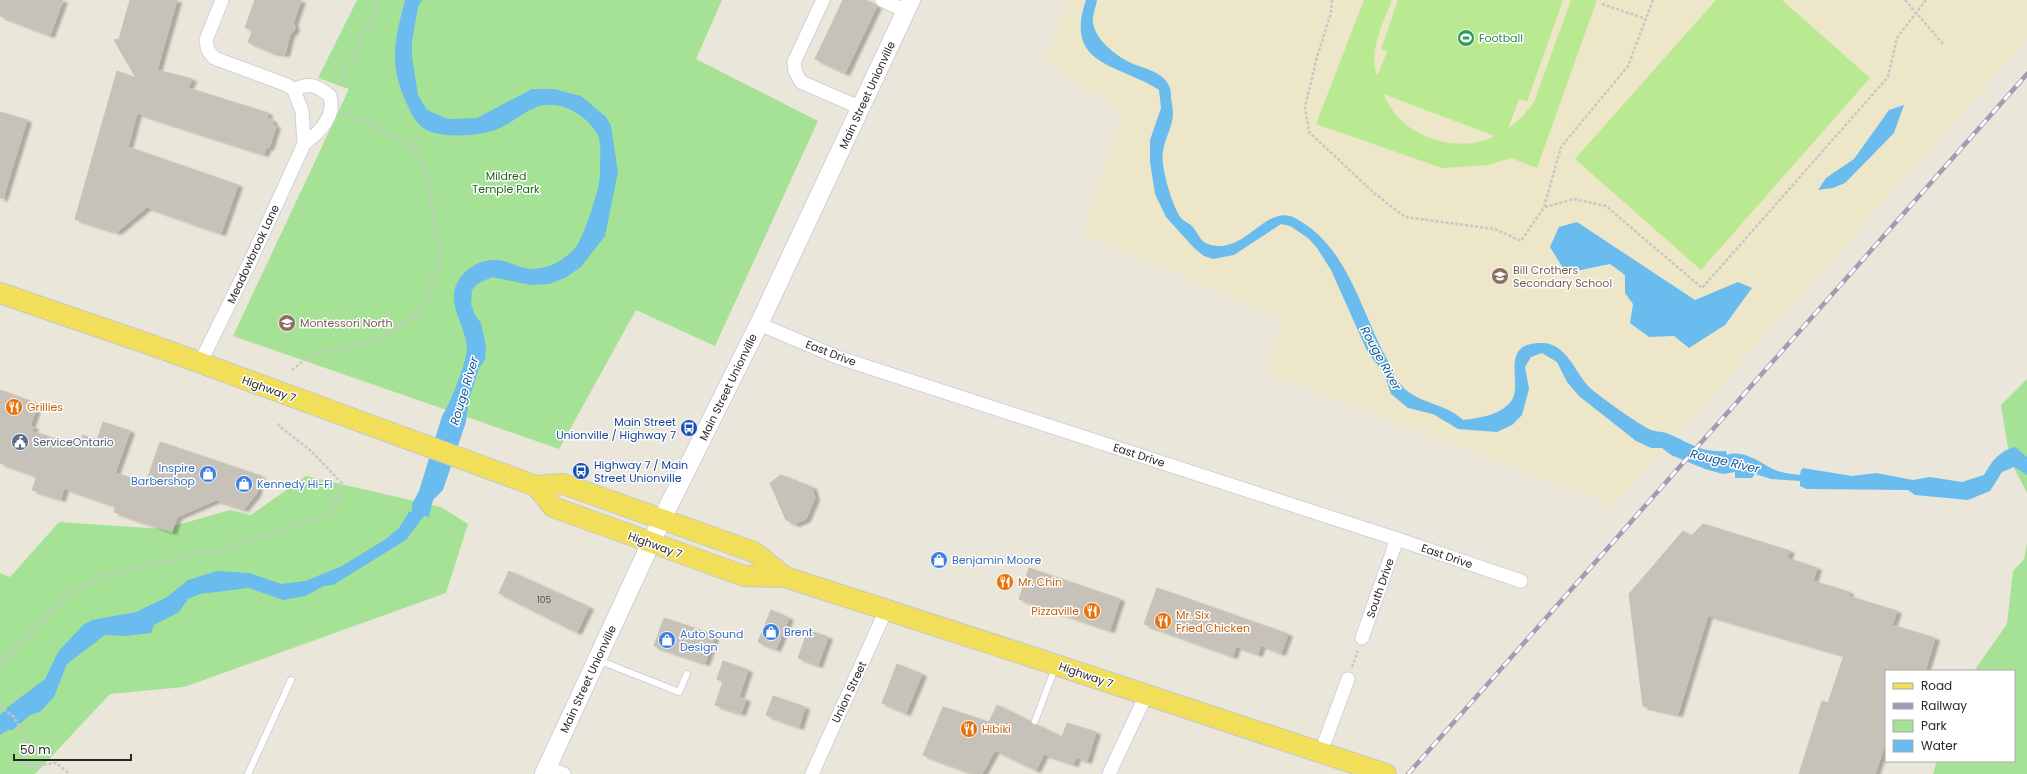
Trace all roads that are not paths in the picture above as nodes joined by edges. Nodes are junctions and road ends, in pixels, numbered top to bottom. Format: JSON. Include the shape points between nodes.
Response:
{"nodes":[{"id":1,"x":222,"y":0,"type":"edge"},
{"id":2,"x":823,"y":0,"type":"edge"},
{"id":3,"x":882,"y":0,"type":"edge"},
{"id":4,"x":909,"y":6,"type":"edge"},
{"id":5,"x":294,"y":90,"type":"junction"},
{"id":6,"x":861,"y":108,"type":"junction"},
{"id":7,"x":304,"y":144,"type":"junction"},
{"id":8,"x":0,"y":293,"type":"edge"},
{"id":9,"x":759,"y":324,"type":"junction"},
{"id":10,"x":200,"y":363,"type":"junction"},
{"id":11,"x":536,"y":486,"type":"junction"},
{"id":12,"x":662,"y":519,"type":"junction"},
{"id":13,"x":1397,"y":539,"type":"junction"},
{"id":14,"x":652,"y":542,"type":"junction"},
{"id":15,"x":786,"y":577,"type":"junction"},
{"id":16,"x":1521,"y":581,"type":"dead end"},
{"id":17,"x":886,"y":610,"type":"junction"},
{"id":18,"x":1362,"y":638,"type":"road end"},
{"id":19,"x":597,"y":660,"type":"junction"},
{"id":20,"x":1056,"y":664,"type":"junction"},
{"id":21,"x":687,"y":674,"type":"dead end"},
{"id":22,"x":1348,"y":679,"type":"road end"},
{"id":23,"x":291,"y":680,"type":"dead end"},
{"id":24,"x":1146,"y":695,"type":"junction"},
{"id":25,"x":1035,"y":720,"type":"dead end"},
{"id":26,"x":1321,"y":752,"type":"junction"},
{"id":27,"x":545,"y":770,"type":"edge"},
{"id":28,"x":248,"y":774,"type":"edge"},
{"id":29,"x":564,"y":774,"type":"edge"},
{"id":30,"x":812,"y":774,"type":"edge"},
{"id":31,"x":1109,"y":774,"type":"edge"},
{"id":32,"x":1386,"y":774,"type":"edge"}],
"edges":[{"from":1,"to":5,"type":"street","via":[[206,40],[208,50],[214,58]]},
{"from":2,"to":6,"type":"street","via":[[794,62],[795,71],[801,82]]},
{"from":3,"to":4,"type":"street"},
{"from":4,"to":6,"type":"main road","name":"Main Street Unionville"},
{"from":5,"to":7,"type":"street","name":"Meadowbrook Lane","via":[[302,111]]},
{"from":5,"to":7,"type":"street","name":"Meadowbrook Lane","via":[[303,85],[314,86],[330,96],[332,105],[328,119],[321,129]]},
{"from":6,"to":9,"type":"main road","name":"Main Street Unionville"},
{"from":7,"to":10,"type":"street","name":"Meadowbrook Lane","via":[[247,269]]},
{"from":8,"to":10,"type":"main road","name":"Highway 7"},
{"from":9,"to":12,"type":"main road","name":"Main Street Unionville"},
{"from":9,"to":13,"type":"street","name":"East Drive","via":[[844,359]]},
{"from":10,"to":11,"type":"main road","name":"Highway 7"},
{"from":11,"to":12,"type":"main road","name":"Highway 7","via":[[563,484]]},
{"from":11,"to":14,"type":"main road","name":"Highway 7","via":[[553,507]]},
{"from":12,"to":14,"type":"main road","name":"Main Street Unionville"},
{"from":12,"to":15,"type":"main road","name":"Highway 7","via":[[754,552]]},
{"from":13,"to":16,"type":"street","name":"East Drive"},
{"from":13,"to":18,"type":"street","name":"South Drive"},
{"from":14,"to":15,"type":"main road","name":"Highway 7","via":[[744,576]]},
{"from":14,"to":19,"type":"main road","name":"Main Street Unionville"},
{"from":15,"to":17,"type":"main road","name":"Highway 7"},
{"from":17,"to":20,"type":"main road","name":"Highway 7"},
{"from":17,"to":30,"type":"street","name":"Union Street"},
{"from":19,"to":21,"type":"lane","via":[[679,692]]},
{"from":19,"to":27,"type":"main road","name":"Main Street Unionville"},
{"from":20,"to":24,"type":"main road","name":"Highway 7"},
{"from":20,"to":25,"type":"lane"},
{"from":22,"to":26,"type":"street"},
{"from":23,"to":28,"type":"lane"},
{"from":24,"to":26,"type":"main road","name":"Highway 7"},
{"from":24,"to":31,"type":"street"},
{"from":26,"to":32,"type":"main road","name":"Highway 7"},
{"from":27,"to":29,"type":"street"}]}
